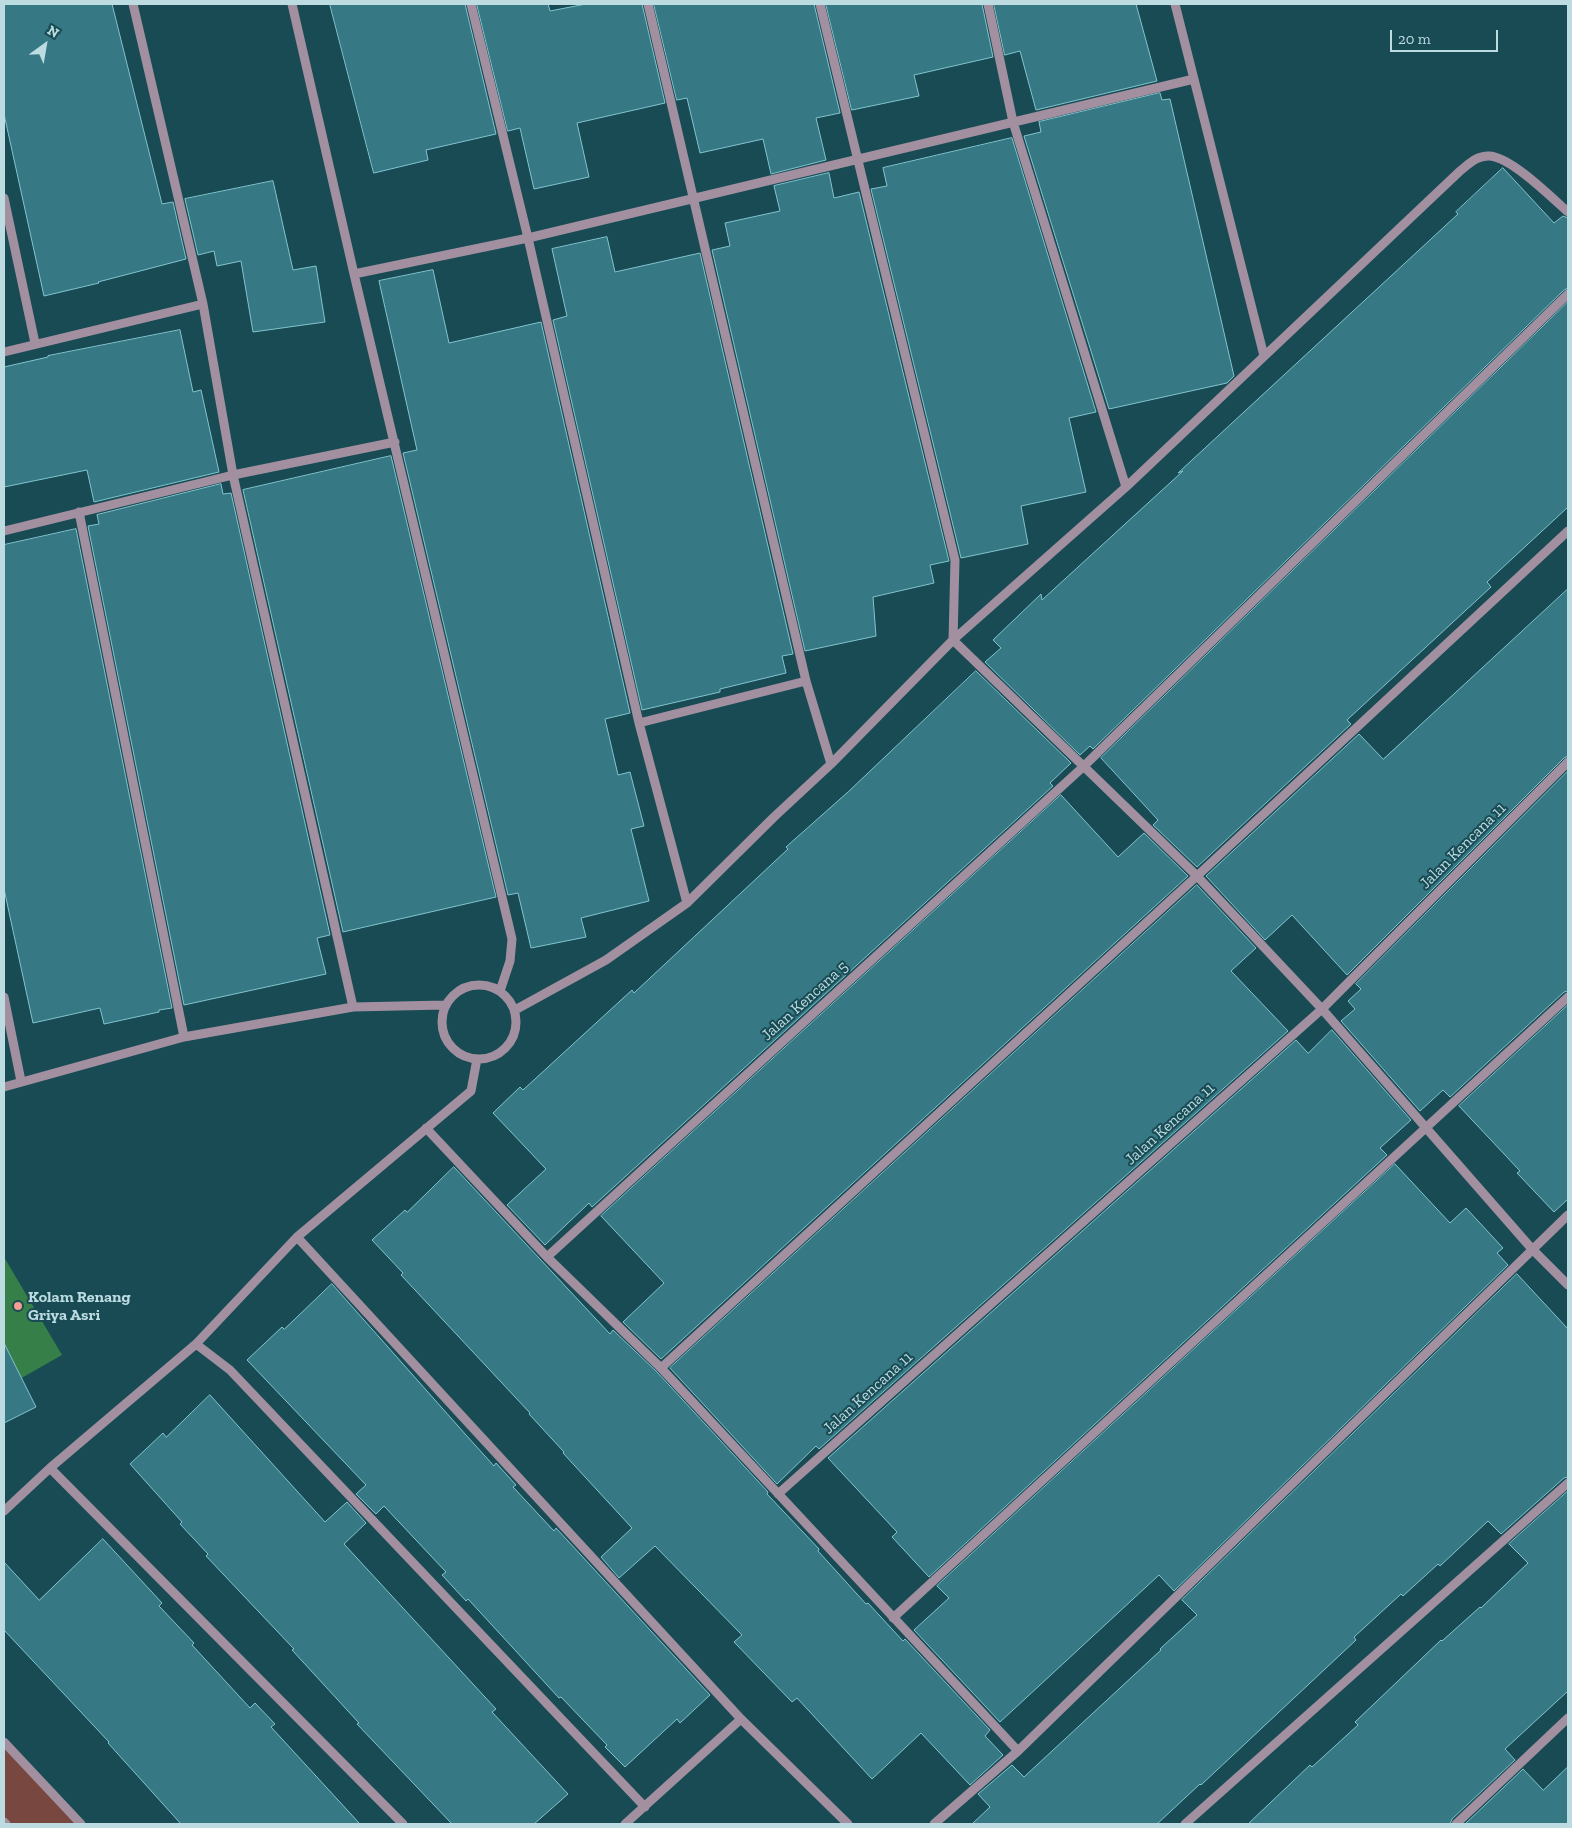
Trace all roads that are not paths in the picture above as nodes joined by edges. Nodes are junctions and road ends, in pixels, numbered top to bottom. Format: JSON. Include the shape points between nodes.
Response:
{"nodes":[{"id":1,"x":133,"y":4,"type":"edge"},
{"id":2,"x":292,"y":4,"type":"edge"},
{"id":3,"x":471,"y":4,"type":"edge"},
{"id":4,"x":648,"y":4,"type":"edge"},
{"id":5,"x":820,"y":4,"type":"edge"},
{"id":6,"x":988,"y":4,"type":"edge"},
{"id":7,"x":1175,"y":4,"type":"edge"},
{"id":8,"x":1194,"y":79,"type":"junction"},
{"id":9,"x":1013,"y":122,"type":"junction"},
{"id":10,"x":856,"y":158,"type":"junction"},
{"id":11,"x":4,"y":198,"type":"edge"},
{"id":12,"x":694,"y":198,"type":"junction"},
{"id":13,"x":1568,"y":212,"type":"edge"},
{"id":14,"x":528,"y":238,"type":"junction"},
{"id":15,"x":354,"y":274,"type":"junction"},
{"id":16,"x":1568,"y":294,"type":"edge"},
{"id":17,"x":203,"y":304,"type":"junction"},
{"id":18,"x":35,"y":343,"type":"junction"},
{"id":19,"x":4,"y":352,"type":"edge"},
{"id":20,"x":1264,"y":356,"type":"junction"},
{"id":21,"x":395,"y":442,"type":"junction"},
{"id":22,"x":233,"y":475,"type":"junction"},
{"id":23,"x":1126,"y":487,"type":"junction"},
{"id":24,"x":78,"y":512,"type":"junction"},
{"id":25,"x":4,"y":531,"type":"edge"},
{"id":26,"x":1568,"y":531,"type":"edge"},
{"id":27,"x":954,"y":640,"type":"junction"},
{"id":28,"x":806,"y":681,"type":"junction"},
{"id":29,"x":639,"y":723,"type":"junction"},
{"id":30,"x":1568,"y":762,"type":"edge"},
{"id":31,"x":832,"y":764,"type":"junction"},
{"id":32,"x":1084,"y":767,"type":"junction"},
{"id":33,"x":1197,"y":876,"type":"junction"},
{"id":34,"x":687,"y":903,"type":"junction"},
{"id":35,"x":500,"y":991,"type":"junction"},
{"id":36,"x":4,"y":996,"type":"edge"},
{"id":37,"x":1568,"y":997,"type":"edge"},
{"id":38,"x":444,"y":1005,"type":"junction"},
{"id":39,"x":353,"y":1007,"type":"junction"},
{"id":40,"x":1322,"y":1009,"type":"junction"},
{"id":41,"x":515,"y":1010,"type":"junction"},
{"id":42,"x":184,"y":1037,"type":"junction"},
{"id":43,"x":477,"y":1059,"type":"junction"},
{"id":44,"x":21,"y":1082,"type":"junction"},
{"id":45,"x":4,"y":1087,"type":"edge"},
{"id":46,"x":426,"y":1128,"type":"junction"},
{"id":47,"x":1427,"y":1128,"type":"junction"},
{"id":48,"x":1568,"y":1215,"type":"edge"},
{"id":49,"x":297,"y":1237,"type":"junction"},
{"id":50,"x":1532,"y":1249,"type":"junction"},
{"id":51,"x":547,"y":1257,"type":"junction"},
{"id":52,"x":1568,"y":1285,"type":"edge"},
{"id":53,"x":196,"y":1344,"type":"junction"},
{"id":54,"x":660,"y":1368,"type":"junction"},
{"id":55,"x":50,"y":1468,"type":"junction"},
{"id":56,"x":1568,"y":1484,"type":"edge"},
{"id":57,"x":778,"y":1494,"type":"junction"},
{"id":58,"x":4,"y":1511,"type":"edge"},
{"id":59,"x":893,"y":1618,"type":"junction"},
{"id":60,"x":1568,"y":1718,"type":"edge"},
{"id":61,"x":741,"y":1719,"type":"junction"},
{"id":62,"x":4,"y":1742,"type":"edge"},
{"id":63,"x":1018,"y":1751,"type":"junction"},
{"id":64,"x":645,"y":1806,"type":"junction"},
{"id":65,"x":81,"y":1824,"type":"edge"},
{"id":66,"x":403,"y":1824,"type":"edge"},
{"id":67,"x":625,"y":1824,"type":"edge"},
{"id":68,"x":848,"y":1824,"type":"edge"},
{"id":69,"x":934,"y":1824,"type":"edge"},
{"id":70,"x":1185,"y":1824,"type":"edge"},
{"id":71,"x":1456,"y":1824,"type":"edge"}],
"edges":[{"from":1,"to":17,"type":"street"},
{"from":2,"to":15,"type":"street"},
{"from":3,"to":14,"type":"street"},
{"from":4,"to":12,"type":"street"},
{"from":5,"to":10,"type":"street"},
{"from":6,"to":9,"type":"street"},
{"from":7,"to":8,"type":"street"},
{"from":8,"to":9,"type":"street"},
{"from":8,"to":20,"type":"street"},
{"from":9,"to":10,"type":"street"},
{"from":9,"to":23,"type":"street"},
{"from":10,"to":12,"type":"street"},
{"from":10,"to":27,"type":"street","via":[[954,560]]},
{"from":11,"to":18,"type":"street"},
{"from":12,"to":14,"type":"street"},
{"from":12,"to":28,"type":"street"},
{"from":13,"to":20,"type":"street","via":[[1513,165],[1490,156],[1475,158]]},
{"from":14,"to":15,"type":"street"},
{"from":14,"to":29,"type":"street"},
{"from":15,"to":21,"type":"street"},
{"from":16,"to":32,"type":"street","name":"Jalan Kencana 5"},
{"from":17,"to":18,"type":"street"},
{"from":17,"to":22,"type":"street"},
{"from":18,"to":19,"type":"street"},
{"from":20,"to":23,"type":"street"},
{"from":21,"to":22,"type":"street"},
{"from":21,"to":35,"type":"street","via":[[512,938],[510,961]]},
{"from":22,"to":24,"type":"street"},
{"from":22,"to":39,"type":"street"},
{"from":23,"to":27,"type":"street"},
{"from":24,"to":25,"type":"street"},
{"from":24,"to":42,"type":"street"},
{"from":26,"to":33,"type":"street"},
{"from":27,"to":31,"type":"street"},
{"from":27,"to":32,"type":"street"},
{"from":28,"to":29,"type":"street"},
{"from":28,"to":31,"type":"street"},
{"from":29,"to":34,"type":"street"},
{"from":30,"to":40,"type":"street","name":"Jalan Kencana 11"},
{"from":31,"to":34,"type":"street"},
{"from":32,"to":33,"type":"street"},
{"from":32,"to":51,"type":"street","name":"Jalan Kencana 5"},
{"from":33,"to":40,"type":"street"},
{"from":33,"to":54,"type":"street"},
{"from":34,"to":41,"type":"street","via":[[606,960]]},
{"from":35,"to":38,"type":"street","via":[[489,985],[465,987]]},
{"from":35,"to":41,"type":"street"},
{"from":36,"to":44,"type":"street"},
{"from":37,"to":47,"type":"street"},
{"from":38,"to":39,"type":"street"},
{"from":38,"to":43,"type":"street","via":[[442,1028],[446,1040],[464,1056]]},
{"from":39,"to":42,"type":"street"},
{"from":40,"to":47,"type":"street"},
{"from":40,"to":57,"type":"street","name":"Jalan Kencana 11"},
{"from":41,"to":43,"type":"street","via":[[515,1034],[509,1045],[500,1054]]},
{"from":42,"to":44,"type":"street"},
{"from":43,"to":46,"type":"street","via":[[471,1091]]},
{"from":44,"to":45,"type":"street"},
{"from":46,"to":49,"type":"street"},
{"from":46,"to":51,"type":"street"},
{"from":47,"to":50,"type":"street"},
{"from":47,"to":59,"type":"street"},
{"from":48,"to":50,"type":"street"},
{"from":49,"to":53,"type":"street"},
{"from":49,"to":61,"type":"street"},
{"from":50,"to":52,"type":"street"},
{"from":50,"to":63,"type":"street"},
{"from":51,"to":54,"type":"street"},
{"from":53,"to":55,"type":"street"},
{"from":53,"to":64,"type":"street","via":[[230,1370]]},
{"from":54,"to":57,"type":"street"},
{"from":55,"to":58,"type":"street"},
{"from":55,"to":66,"type":"street"},
{"from":56,"to":70,"type":"street"},
{"from":57,"to":59,"type":"street"},
{"from":59,"to":63,"type":"street"},
{"from":60,"to":71,"type":"street"},
{"from":61,"to":64,"type":"street"},
{"from":61,"to":68,"type":"street"},
{"from":62,"to":65,"type":"street"},
{"from":63,"to":69,"type":"street"},
{"from":64,"to":67,"type":"street"}]}
